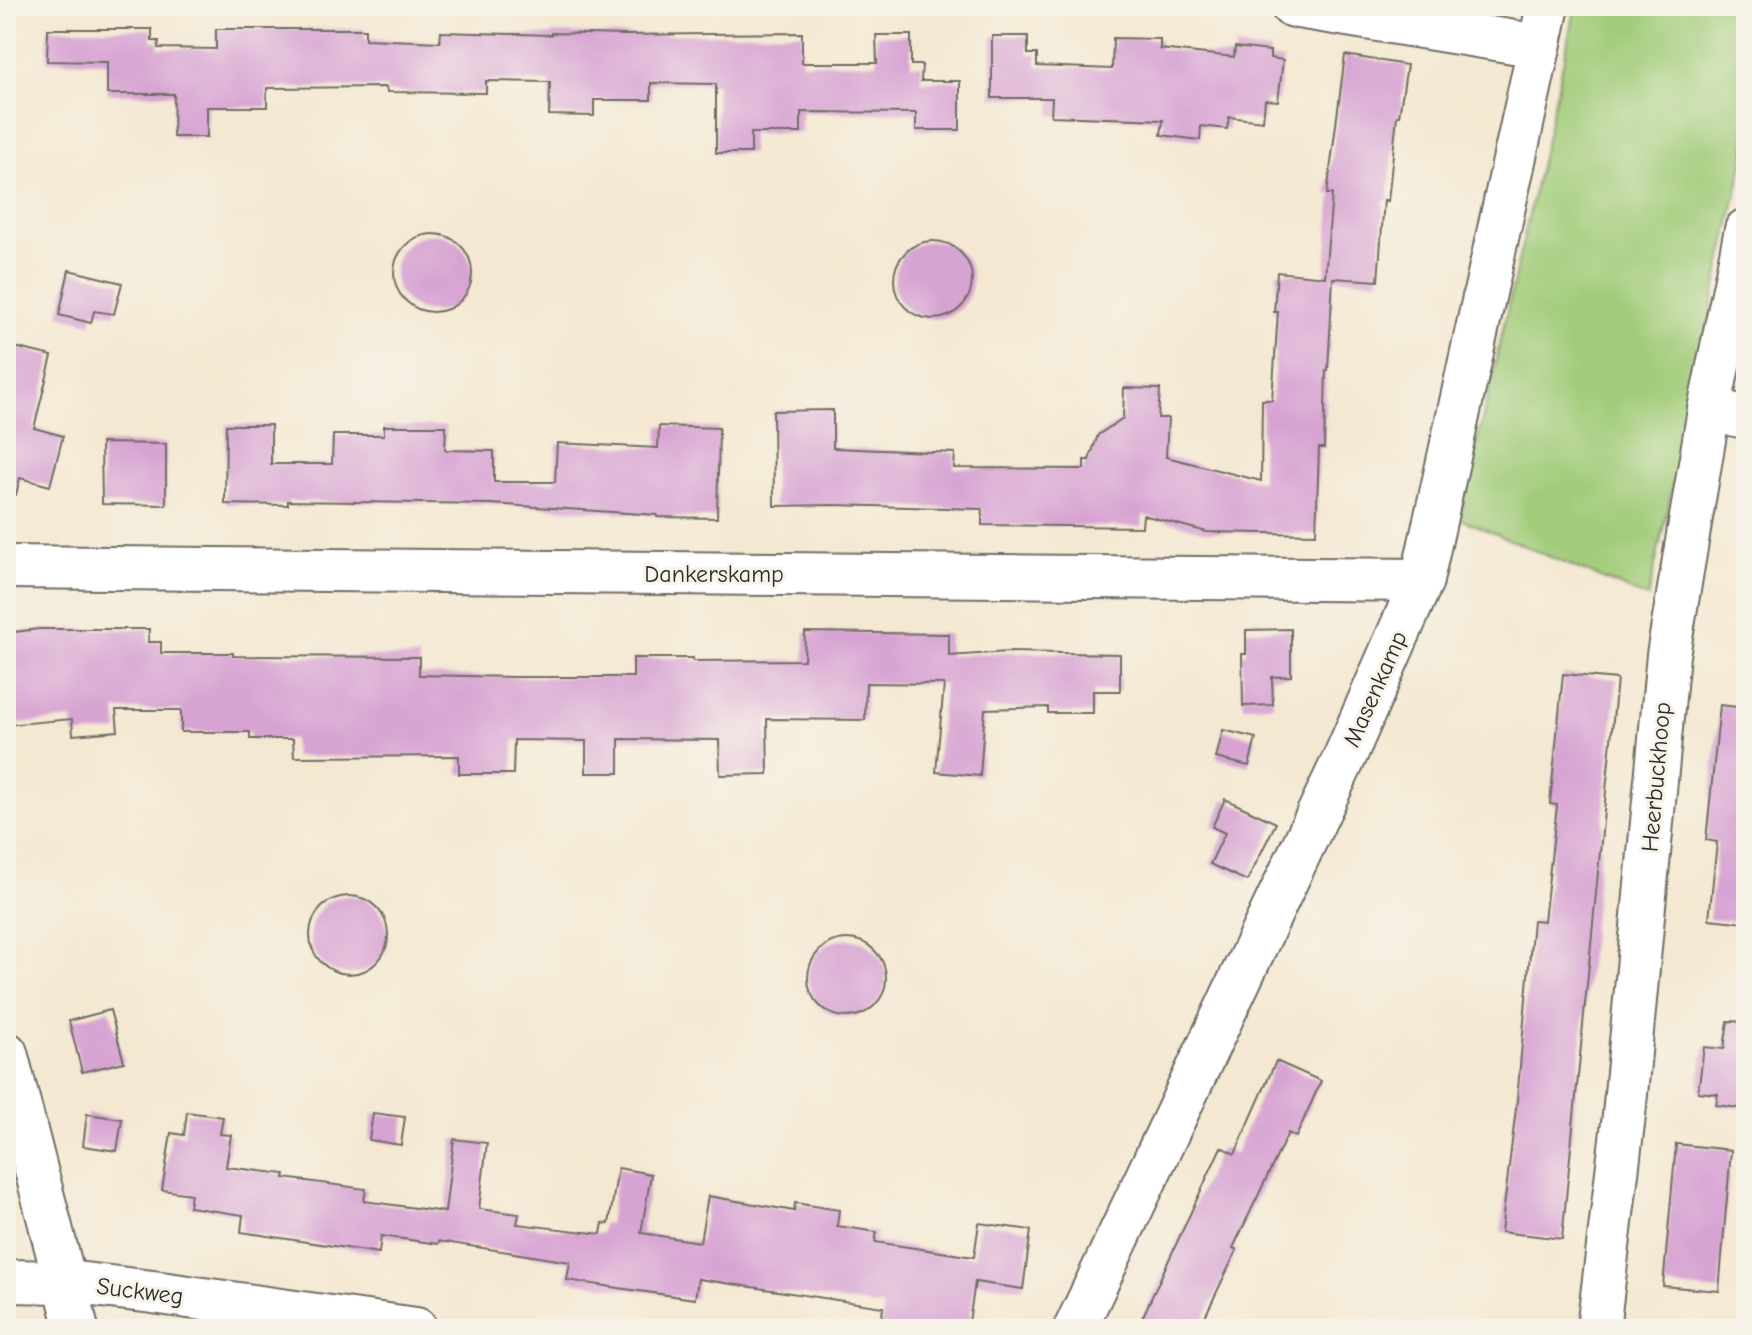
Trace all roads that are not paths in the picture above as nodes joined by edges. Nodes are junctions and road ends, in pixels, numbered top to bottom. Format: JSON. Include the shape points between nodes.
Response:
{"nodes":[{"id":1,"x":1292,"y":6,"type":"edge"},
{"id":2,"x":1544,"y":26,"type":"edge"},
{"id":3,"x":1746,"y":230,"type":"edge"},
{"id":4,"x":1727,"y":414,"type":"edge"},
{"id":5,"x":6,"y":567,"type":"edge"},
{"id":6,"x":1422,"y":580,"type":"junction"},
{"id":7,"x":6,"y":1053,"type":"edge"},
{"id":8,"x":6,"y":1281,"type":"edge"},
{"id":9,"x":67,"y":1282,"type":"junction"},
{"id":10,"x":77,"y":1329,"type":"edge"},
{"id":11,"x":416,"y":1329,"type":"edge"},
{"id":12,"x":1075,"y":1329,"type":"edge"},
{"id":13,"x":1598,"y":1329,"type":"edge"}],
"edges":[{"from":1,"to":2,"type":"street"},
{"from":2,"to":6,"type":"street","name":"Masenkamp"},
{"from":3,"to":4,"type":"street","name":"Heerbuckhoop"},
{"from":4,"to":13,"type":"street","name":"Heerbuckhoop","via":[[1668,655]]},
{"from":5,"to":6,"type":"street","name":"Dankerskamp"},
{"from":6,"to":12,"type":"street","name":"Masenkamp","via":[[1343,761]]},
{"from":7,"to":9,"type":"street"},
{"from":8,"to":9,"type":"street","name":"Suckweg"},
{"from":9,"to":10,"type":"street"},
{"from":9,"to":11,"type":"street","name":"Suckweg"}]}
